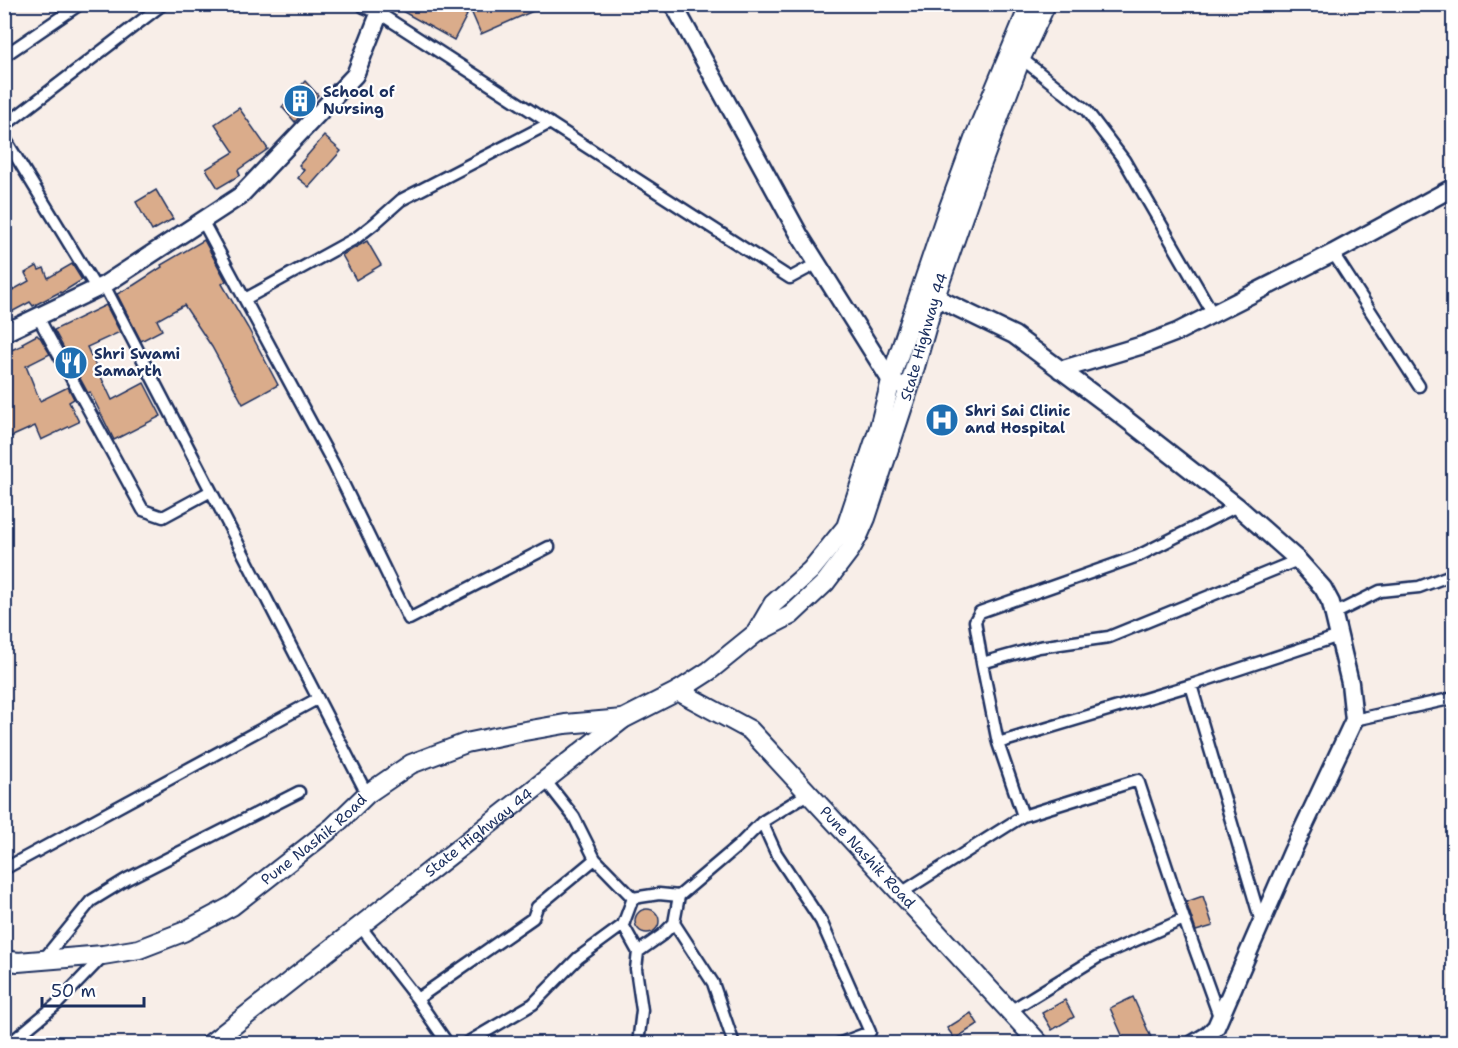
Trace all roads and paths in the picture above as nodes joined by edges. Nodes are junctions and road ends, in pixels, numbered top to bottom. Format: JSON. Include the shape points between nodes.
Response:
{"nodes":[{"id":1,"x":80,"y":4,"type":"edge"},
{"id":2,"x":164,"y":4,"type":"edge"},
{"id":3,"x":361,"y":4,"type":"edge"},
{"id":4,"x":672,"y":4,"type":"edge"},
{"id":5,"x":1030,"y":4,"type":"edge"},
{"id":6,"x":1046,"y":4,"type":"edge"},
{"id":7,"x":381,"y":9,"type":"edge"},
{"id":8,"x":4,"y":56,"type":"edge"},
{"id":9,"x":1021,"y":58,"type":"junction"},
{"id":10,"x":550,"y":123,"type":"junction"},
{"id":11,"x":4,"y":126,"type":"edge"},
{"id":12,"x":4,"y":137,"type":"edge"},
{"id":13,"x":1454,"y":187,"type":"edge"},
{"id":14,"x":202,"y":220,"type":"junction"},
{"id":15,"x":1333,"y":253,"type":"junction"},
{"id":16,"x":816,"y":264,"type":"junction"},
{"id":17,"x":100,"y":287,"type":"junction"},
{"id":18,"x":928,"y":294,"type":"junction"},
{"id":19,"x":245,"y":299,"type":"junction"},
{"id":20,"x":1213,"y":314,"type":"junction"},
{"id":21,"x":38,"y":317,"type":"junction"},
{"id":22,"x":4,"y":333,"type":"edge"},
{"id":23,"x":1060,"y":370,"type":"junction"},
{"id":24,"x":891,"y":381,"type":"junction"},
{"id":25,"x":1419,"y":386,"type":"dead end"},
{"id":26,"x":909,"y":388,"type":"junction"},
{"id":27,"x":211,"y":492,"type":"junction"},
{"id":28,"x":1237,"y":506,"type":"junction"},
{"id":29,"x":853,"y":531,"type":"junction"},
{"id":30,"x":549,"y":548,"type":"dead end"},
{"id":31,"x":1298,"y":560,"type":"junction"},
{"id":32,"x":1454,"y":574,"type":"edge"},
{"id":33,"x":1334,"y":614,"type":"junction"},
{"id":34,"x":1339,"y":636,"type":"junction"},
{"id":35,"x":981,"y":663,"type":"junction"},
{"id":36,"x":1191,"y":685,"type":"junction"},
{"id":37,"x":678,"y":691,"type":"junction"},
{"id":38,"x":1454,"y":698,"type":"edge"},
{"id":39,"x":317,"y":699,"type":"junction"},
{"id":40,"x":623,"y":719,"type":"junction"},
{"id":41,"x":1354,"y":720,"type":"junction"},
{"id":42,"x":998,"y":743,"type":"junction"},
{"id":43,"x":545,"y":780,"type":"junction"},
{"id":44,"x":299,"y":792,"type":"dead end"},
{"id":45,"x":367,"y":794,"type":"junction"},
{"id":46,"x":809,"y":794,"type":"junction"},
{"id":47,"x":1023,"y":816,"type":"junction"},
{"id":48,"x":762,"y":822,"type":"junction"},
{"id":49,"x":595,"y":859,"type":"junction"},
{"id":50,"x":4,"y":869,"type":"edge"},
{"id":51,"x":901,"y":893,"type":"junction"},
{"id":52,"x":679,"y":896,"type":"junction"},
{"id":53,"x":633,"y":898,"type":"junction"},
{"id":54,"x":1184,"y":919,"type":"junction"},
{"id":55,"x":1261,"y":922,"type":"junction"},
{"id":56,"x":674,"y":923,"type":"junction"},
{"id":57,"x":623,"y":924,"type":"junction"},
{"id":58,"x":360,"y":926,"type":"junction"},
{"id":59,"x":638,"y":952,"type":"junction"},
{"id":60,"x":103,"y":955,"type":"junction"},
{"id":61,"x":42,"y":960,"type":"junction"},
{"id":62,"x":9,"y":965,"type":"edge"},
{"id":63,"x":417,"y":999,"type":"junction"},
{"id":64,"x":1010,"y":1011,"type":"junction"},
{"id":65,"x":1220,"y":1019,"type":"junction"},
{"id":66,"x":870,"y":1032,"type":"junction"},
{"id":67,"x":9,"y":1044,"type":"edge"},
{"id":68,"x":210,"y":1044,"type":"edge"},
{"id":69,"x":448,"y":1044,"type":"edge"},
{"id":70,"x":465,"y":1044,"type":"edge"},
{"id":71,"x":638,"y":1044,"type":"edge"},
{"id":72,"x":734,"y":1044,"type":"edge"},
{"id":73,"x":838,"y":1044,"type":"edge"},
{"id":74,"x":874,"y":1044,"type":"edge"},
{"id":75,"x":1040,"y":1044,"type":"edge"},
{"id":76,"x":1194,"y":1044,"type":"edge"}],
"edges":[{"from":1,"to":8,"type":"street"},
{"from":2,"to":11,"type":"street"},
{"from":3,"to":7,"type":"street"},
{"from":4,"to":16,"type":"street"},
{"from":5,"to":18,"type":"main road","name":"State Highway 44","via":[[974,139]]},
{"from":6,"to":9,"type":"main road","name":"State Highway 44"},
{"from":7,"to":10,"type":"street"},
{"from":7,"to":14,"type":"street","via":[[355,75],[240,196]]},
{"from":9,"to":18,"type":"main road","name":"State Highway 44"},
{"from":9,"to":20,"type":"street","via":[[1086,110],[1124,160]]},
{"from":10,"to":16,"type":"street","via":[[790,278]]},
{"from":10,"to":19,"type":"street","via":[[401,200],[356,238]]},
{"from":12,"to":17,"type":"street"},
{"from":13,"to":15,"type":"street"},
{"from":14,"to":17,"type":"street"},
{"from":14,"to":19,"type":"street"},
{"from":15,"to":20,"type":"street"},
{"from":15,"to":25,"type":"street"},
{"from":16,"to":24,"type":"street"},
{"from":17,"to":21,"type":"street"},
{"from":17,"to":27,"type":"street"},
{"from":18,"to":23,"type":"street","via":[[1014,335]]},
{"from":18,"to":24,"type":"main road","name":"State Highway 44"},
{"from":18,"to":26,"type":"main road","name":"State Highway 44"},
{"from":19,"to":30,"type":"street","via":[[334,465],[409,619]]},
{"from":20,"to":23,"type":"street","via":[[1143,345]]},
{"from":21,"to":22,"type":"street"},
{"from":21,"to":27,"type":"street","via":[[143,510],[164,517]]},
{"from":23,"to":28,"type":"street"},
{"from":24,"to":26,"type":"street"},
{"from":24,"to":29,"type":"main road","name":"State Highway 44"},
{"from":26,"to":29,"type":"main road","name":"State Highway 44","via":[[866,518]]},
{"from":27,"to":39,"type":"street"},
{"from":28,"to":31,"type":"street"},
{"from":28,"to":35,"type":"street","via":[[1138,556],[980,612],[975,621]]},
{"from":29,"to":37,"type":"main road","name":"State Highway 44","via":[[825,583],[791,615],[756,633]]},
{"from":31,"to":33,"type":"street","via":[[1323,588]]},
{"from":31,"to":35,"type":"street","via":[[1109,637],[1039,647]]},
{"from":32,"to":33,"type":"street","via":[[1419,587],[1380,591]]},
{"from":33,"to":34,"type":"street"},
{"from":34,"to":36,"type":"street"},
{"from":34,"to":41,"type":"street"},
{"from":35,"to":42,"type":"street"},
{"from":36,"to":42,"type":"street"},
{"from":36,"to":55,"type":"street"},
{"from":37,"to":40,"type":"main road","name":"State Highway 44"},
{"from":37,"to":46,"type":"main road","name":"Pune Nashik Road","via":[[750,730]]},
{"from":38,"to":41,"type":"street"},
{"from":39,"to":45,"type":"street"},
{"from":39,"to":50,"type":"street"},
{"from":40,"to":43,"type":"main road","name":"State Highway 44"},
{"from":40,"to":45,"type":"main road","name":"Pune Nashik Road","via":[[565,724],[466,743],[411,764]]},
{"from":41,"to":55,"type":"street"},
{"from":42,"to":47,"type":"street"},
{"from":43,"to":49,"type":"street","via":[[574,817]]},
{"from":43,"to":58,"type":"main road","name":"State Highway 44"},
{"from":44,"to":61,"type":"street","via":[[91,901]]},
{"from":45,"to":60,"type":"main road","name":"Pune Nashik Road","via":[[333,827],[232,906],[183,932],[139,949]]},
{"from":46,"to":48,"type":"street"},
{"from":46,"to":51,"type":"main road","name":"Pune Nashik Road"},
{"from":47,"to":51,"type":"street"},
{"from":47,"to":54,"type":"street","via":[[1138,780]]},
{"from":48,"to":52,"type":"street"},
{"from":48,"to":66,"type":"street","via":[[776,853],[821,921]]},
{"from":49,"to":53,"type":"street"},
{"from":49,"to":63,"type":"street","via":[[537,907],[533,918]]},
{"from":51,"to":64,"type":"main road","name":"Pune Nashik Road"},
{"from":52,"to":53,"type":"street"},
{"from":52,"to":56,"type":"street"},
{"from":53,"to":57,"type":"street"},
{"from":54,"to":64,"type":"street","via":[[1098,957]]},
{"from":54,"to":65,"type":"street"},
{"from":55,"to":65,"type":"street"},
{"from":56,"to":59,"type":"street"},
{"from":56,"to":72,"type":"street","via":[[713,983]]},
{"from":57,"to":59,"type":"street"},
{"from":57,"to":70,"type":"street","via":[[578,958],[533,1004]]},
{"from":58,"to":63,"type":"street"},
{"from":58,"to":68,"type":"main road","name":"State Highway 44"},
{"from":59,"to":71,"type":"street","via":[[636,969],[642,1010]]},
{"from":60,"to":61,"type":"main road","name":"Pune Nashik Road"},
{"from":60,"to":67,"type":"street","via":[[56,1005]]},
{"from":61,"to":62,"type":"main road","name":"Pune Nashik Road"},
{"from":63,"to":69,"type":"street"},
{"from":64,"to":75,"type":"main road","name":"Pune Nashik Road"},
{"from":65,"to":76,"type":"street","via":[[1208,1035]]},
{"from":66,"to":73,"type":"street"},
{"from":66,"to":74,"type":"street"}]}
